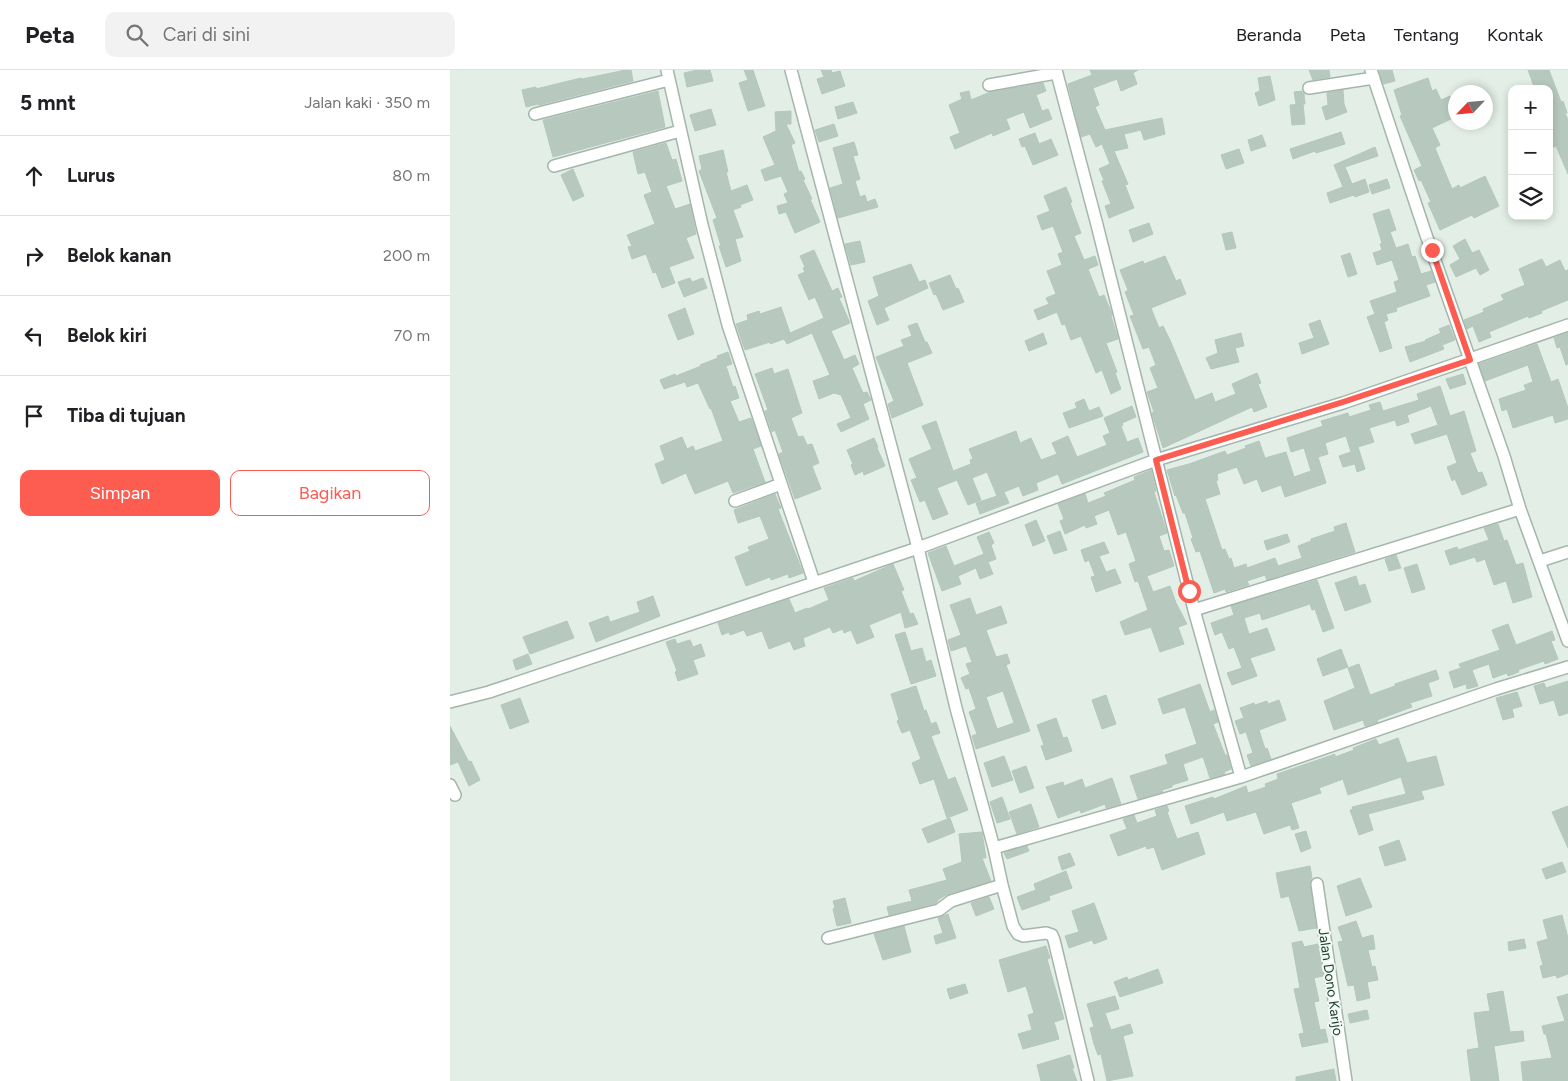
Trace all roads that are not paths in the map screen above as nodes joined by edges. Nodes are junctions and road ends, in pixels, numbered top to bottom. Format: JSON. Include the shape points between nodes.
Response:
{"nodes":[{"id":1,"x":791,"y":70,"type":"edge"},
{"id":2,"x":1056,"y":71,"type":"edge"},
{"id":3,"x":1373,"y":74,"type":"edge"},
{"id":4,"x":668,"y":75,"type":"edge"},
{"id":5,"x":989,"y":85,"type":"dead end"},
{"id":6,"x":1309,"y":88,"type":"dead end"},
{"id":7,"x":535,"y":114,"type":"dead end"},
{"id":8,"x":680,"y":131,"type":"junction"},
{"id":9,"x":554,"y":166,"type":"dead end"},
{"id":10,"x":1568,"y":325,"type":"edge"},
{"id":11,"x":1470,"y":360,"type":"junction"},
{"id":12,"x":1156,"y":460,"type":"junction"},
{"id":13,"x":781,"y":484,"type":"junction"},
{"id":14,"x":735,"y":501,"type":"dead end"},
{"id":15,"x":1520,"y":509,"type":"junction"},
{"id":16,"x":918,"y":548,"type":"junction"},
{"id":17,"x":1568,"y":552,"type":"edge"},
{"id":18,"x":1540,"y":561,"type":"junction"},
{"id":19,"x":814,"y":582,"type":"junction"},
{"id":20,"x":1194,"y":610,"type":"junction"},
{"id":21,"x":1568,"y":641,"type":"edge"},
{"id":22,"x":1568,"y":667,"type":"edge"},
{"id":23,"x":450,"y":702,"type":"edge"},
{"id":24,"x":1241,"y":777,"type":"junction"},
{"id":25,"x":994,"y":848,"type":"junction"},
{"id":26,"x":1317,"y":884,"type":"dead end"},
{"id":27,"x":1002,"y":886,"type":"junction"},
{"id":28,"x":828,"y":938,"type":"dead end"},
{"id":29,"x":1088,"y":1081,"type":"edge"},
{"id":30,"x":1346,"y":1081,"type":"edge"}],
"edges":[{"from":1,"to":16,"type":"street"},
{"from":2,"to":5,"type":"street"},
{"from":2,"to":12,"type":"street"},
{"from":3,"to":6,"type":"street"},
{"from":3,"to":11,"type":"street"},
{"from":4,"to":7,"type":"street"},
{"from":4,"to":8,"type":"street"},
{"from":8,"to":9,"type":"street"},
{"from":8,"to":13,"type":"street","via":[[728,325]]},
{"from":10,"to":11,"type":"street"},
{"from":11,"to":12,"type":"street"},
{"from":11,"to":15,"type":"street"},
{"from":12,"to":16,"type":"street"},
{"from":12,"to":20,"type":"street"},
{"from":13,"to":14,"type":"street"},
{"from":13,"to":19,"type":"street"},
{"from":15,"to":18,"type":"street"},
{"from":15,"to":20,"type":"street"},
{"from":16,"to":19,"type":"street"},
{"from":16,"to":25,"type":"street"},
{"from":17,"to":18,"type":"street"},
{"from":18,"to":21,"type":"street"},
{"from":19,"to":23,"type":"street","via":[[489,692]]},
{"from":20,"to":24,"type":"street"},
{"from":22,"to":24,"type":"street"},
{"from":24,"to":25,"type":"street"},
{"from":25,"to":27,"type":"street"},
{"from":26,"to":30,"type":"street","name":"Jalan Dono Karijo"},
{"from":27,"to":28,"type":"street","via":[[951,900],[939,910]]},
{"from":27,"to":29,"type":"street","via":[[1016,931],[1026,937],[1052,935]]}]}
